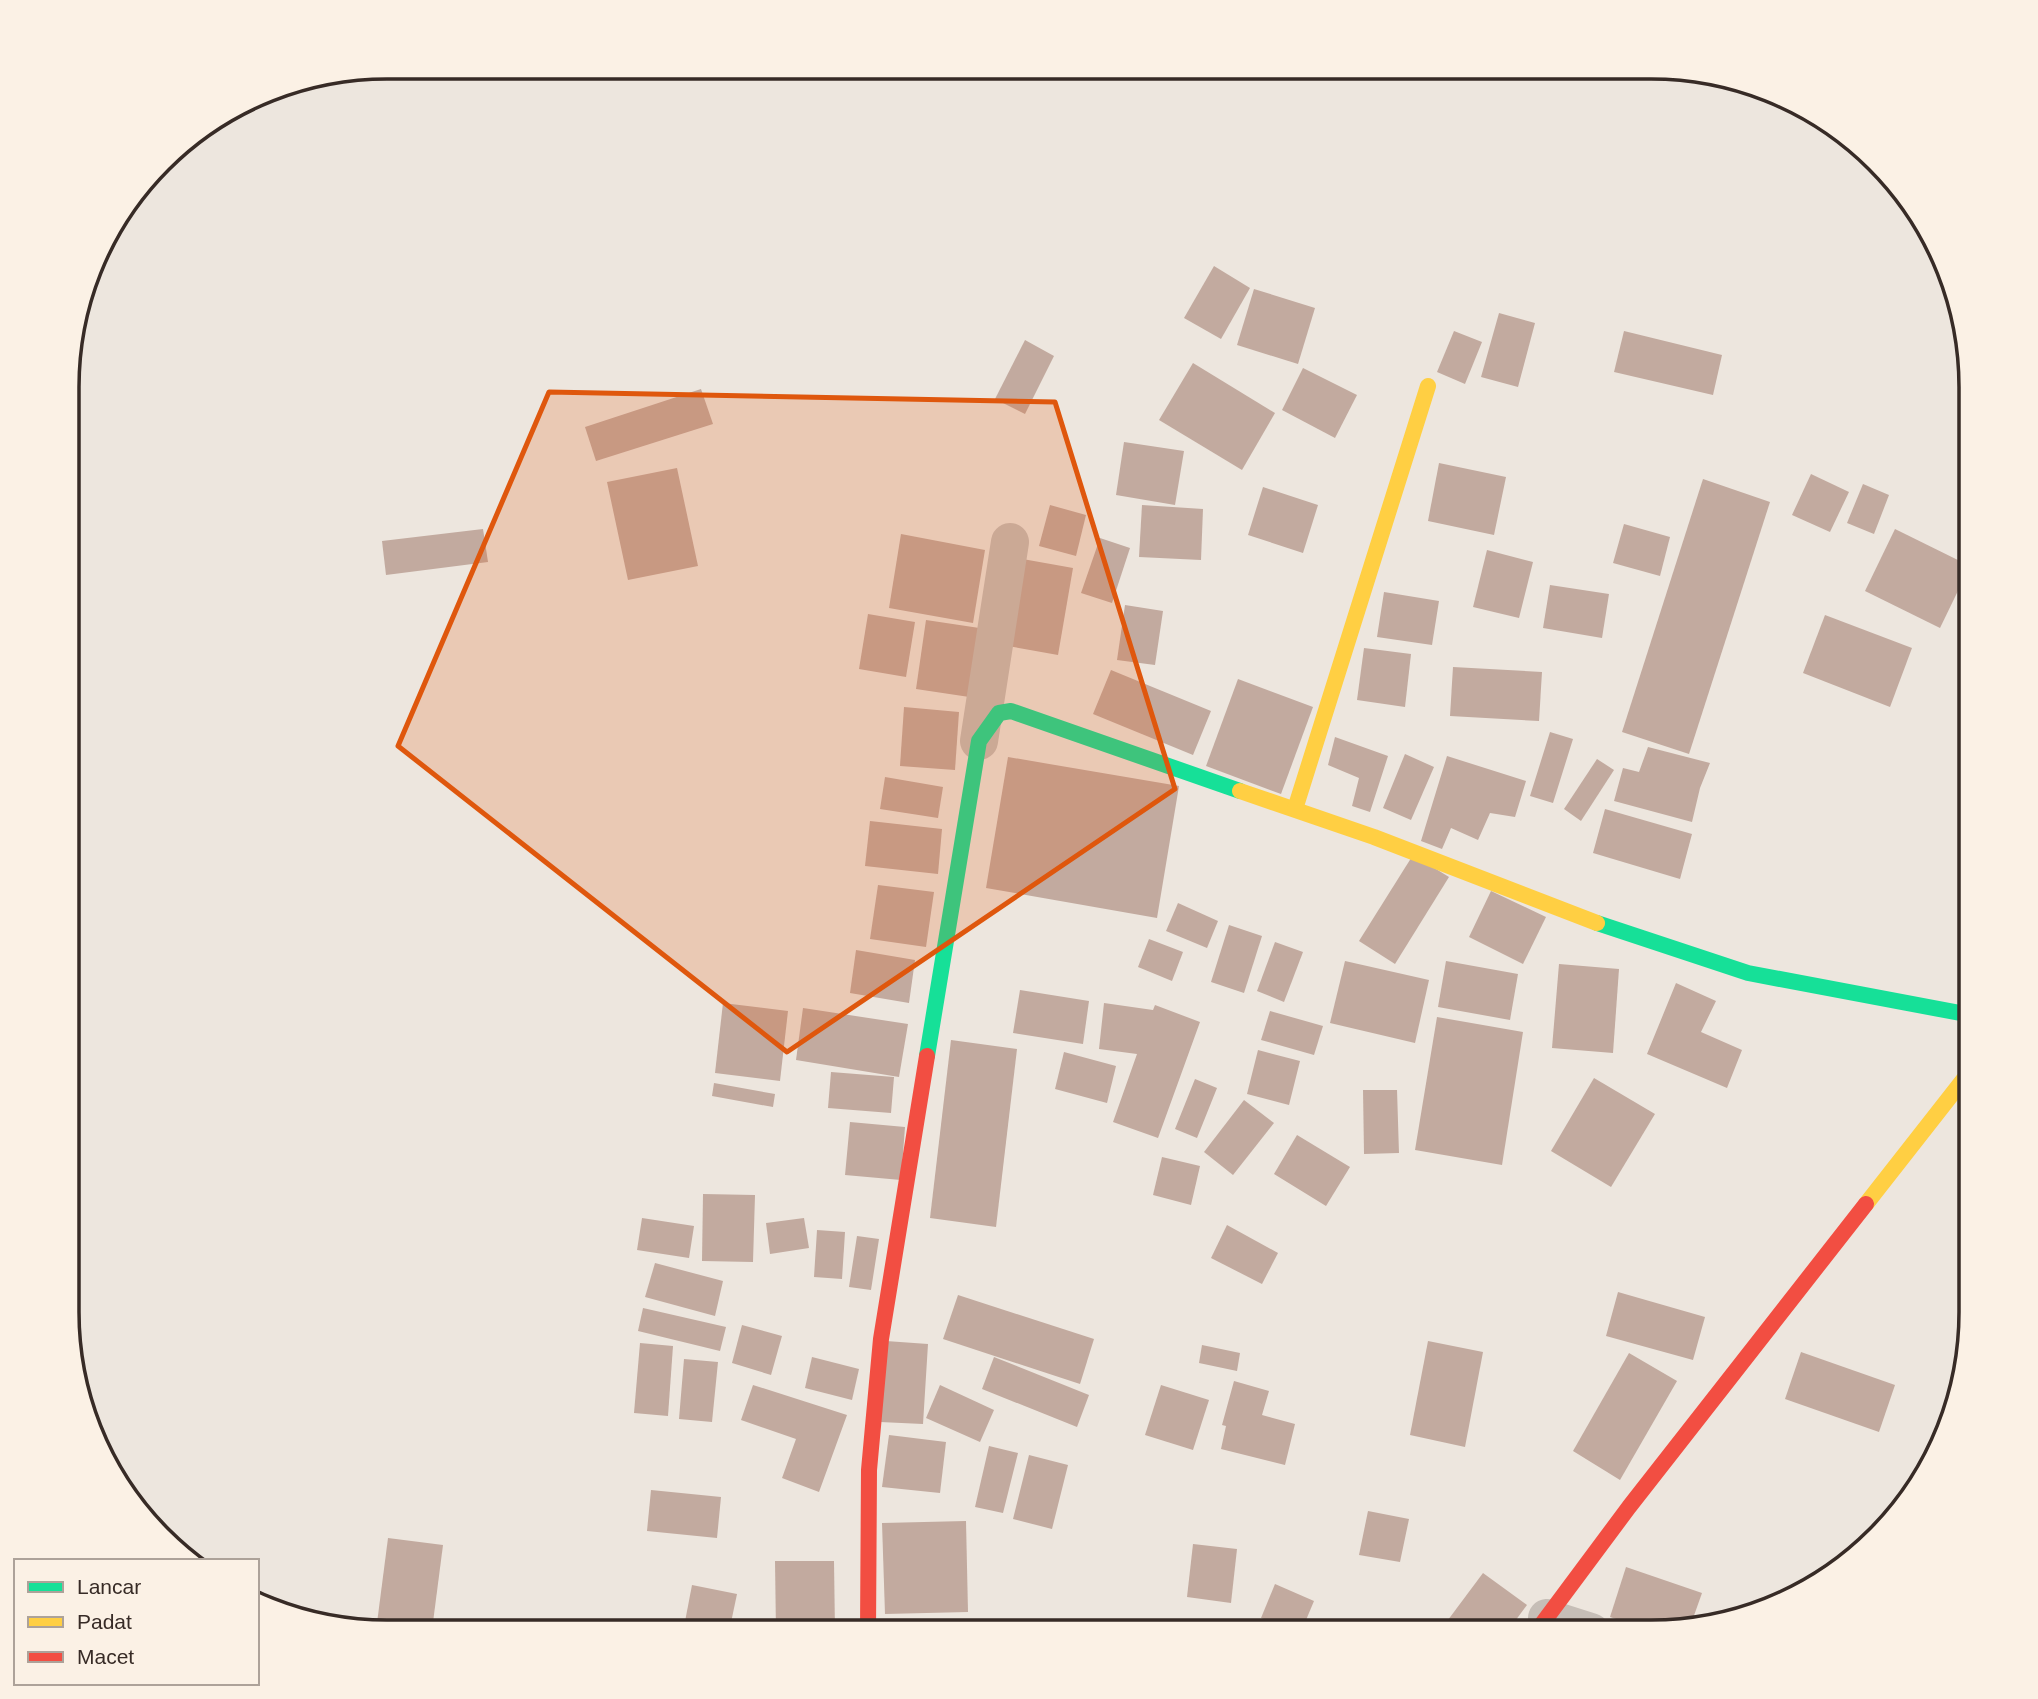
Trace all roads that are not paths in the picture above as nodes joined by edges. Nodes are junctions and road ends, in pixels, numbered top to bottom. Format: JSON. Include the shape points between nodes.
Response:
{"nodes":[{"id":1,"x":1428,"y":386,"type":"dead end"},
{"id":2,"x":1010,"y":542,"type":"dead end"},
{"id":3,"x":979,"y":741,"type":"junction"},
{"id":4,"x":1295,"y":809,"type":"junction"},
{"id":5,"x":1959,"y":1013,"type":"edge"},
{"id":6,"x":1959,"y":1085,"type":"edge"},
{"id":7,"x":868,"y":1620,"type":"edge"},
{"id":8,"x":1546,"y":1620,"type":"edge"}],
"edges":[{"from":1,"to":4,"type":"street"},
{"from":2,"to":3,"type":"street"},
{"from":3,"to":4,"type":"street","via":[[999,713],[1011,711]]},
{"from":3,"to":7,"type":"street","via":[[881,1339],[869,1470]]},
{"from":4,"to":5,"type":"street","via":[[1560,911],[1748,973]]},
{"from":6,"to":8,"type":"street","via":[[1637,1496]]}]}
